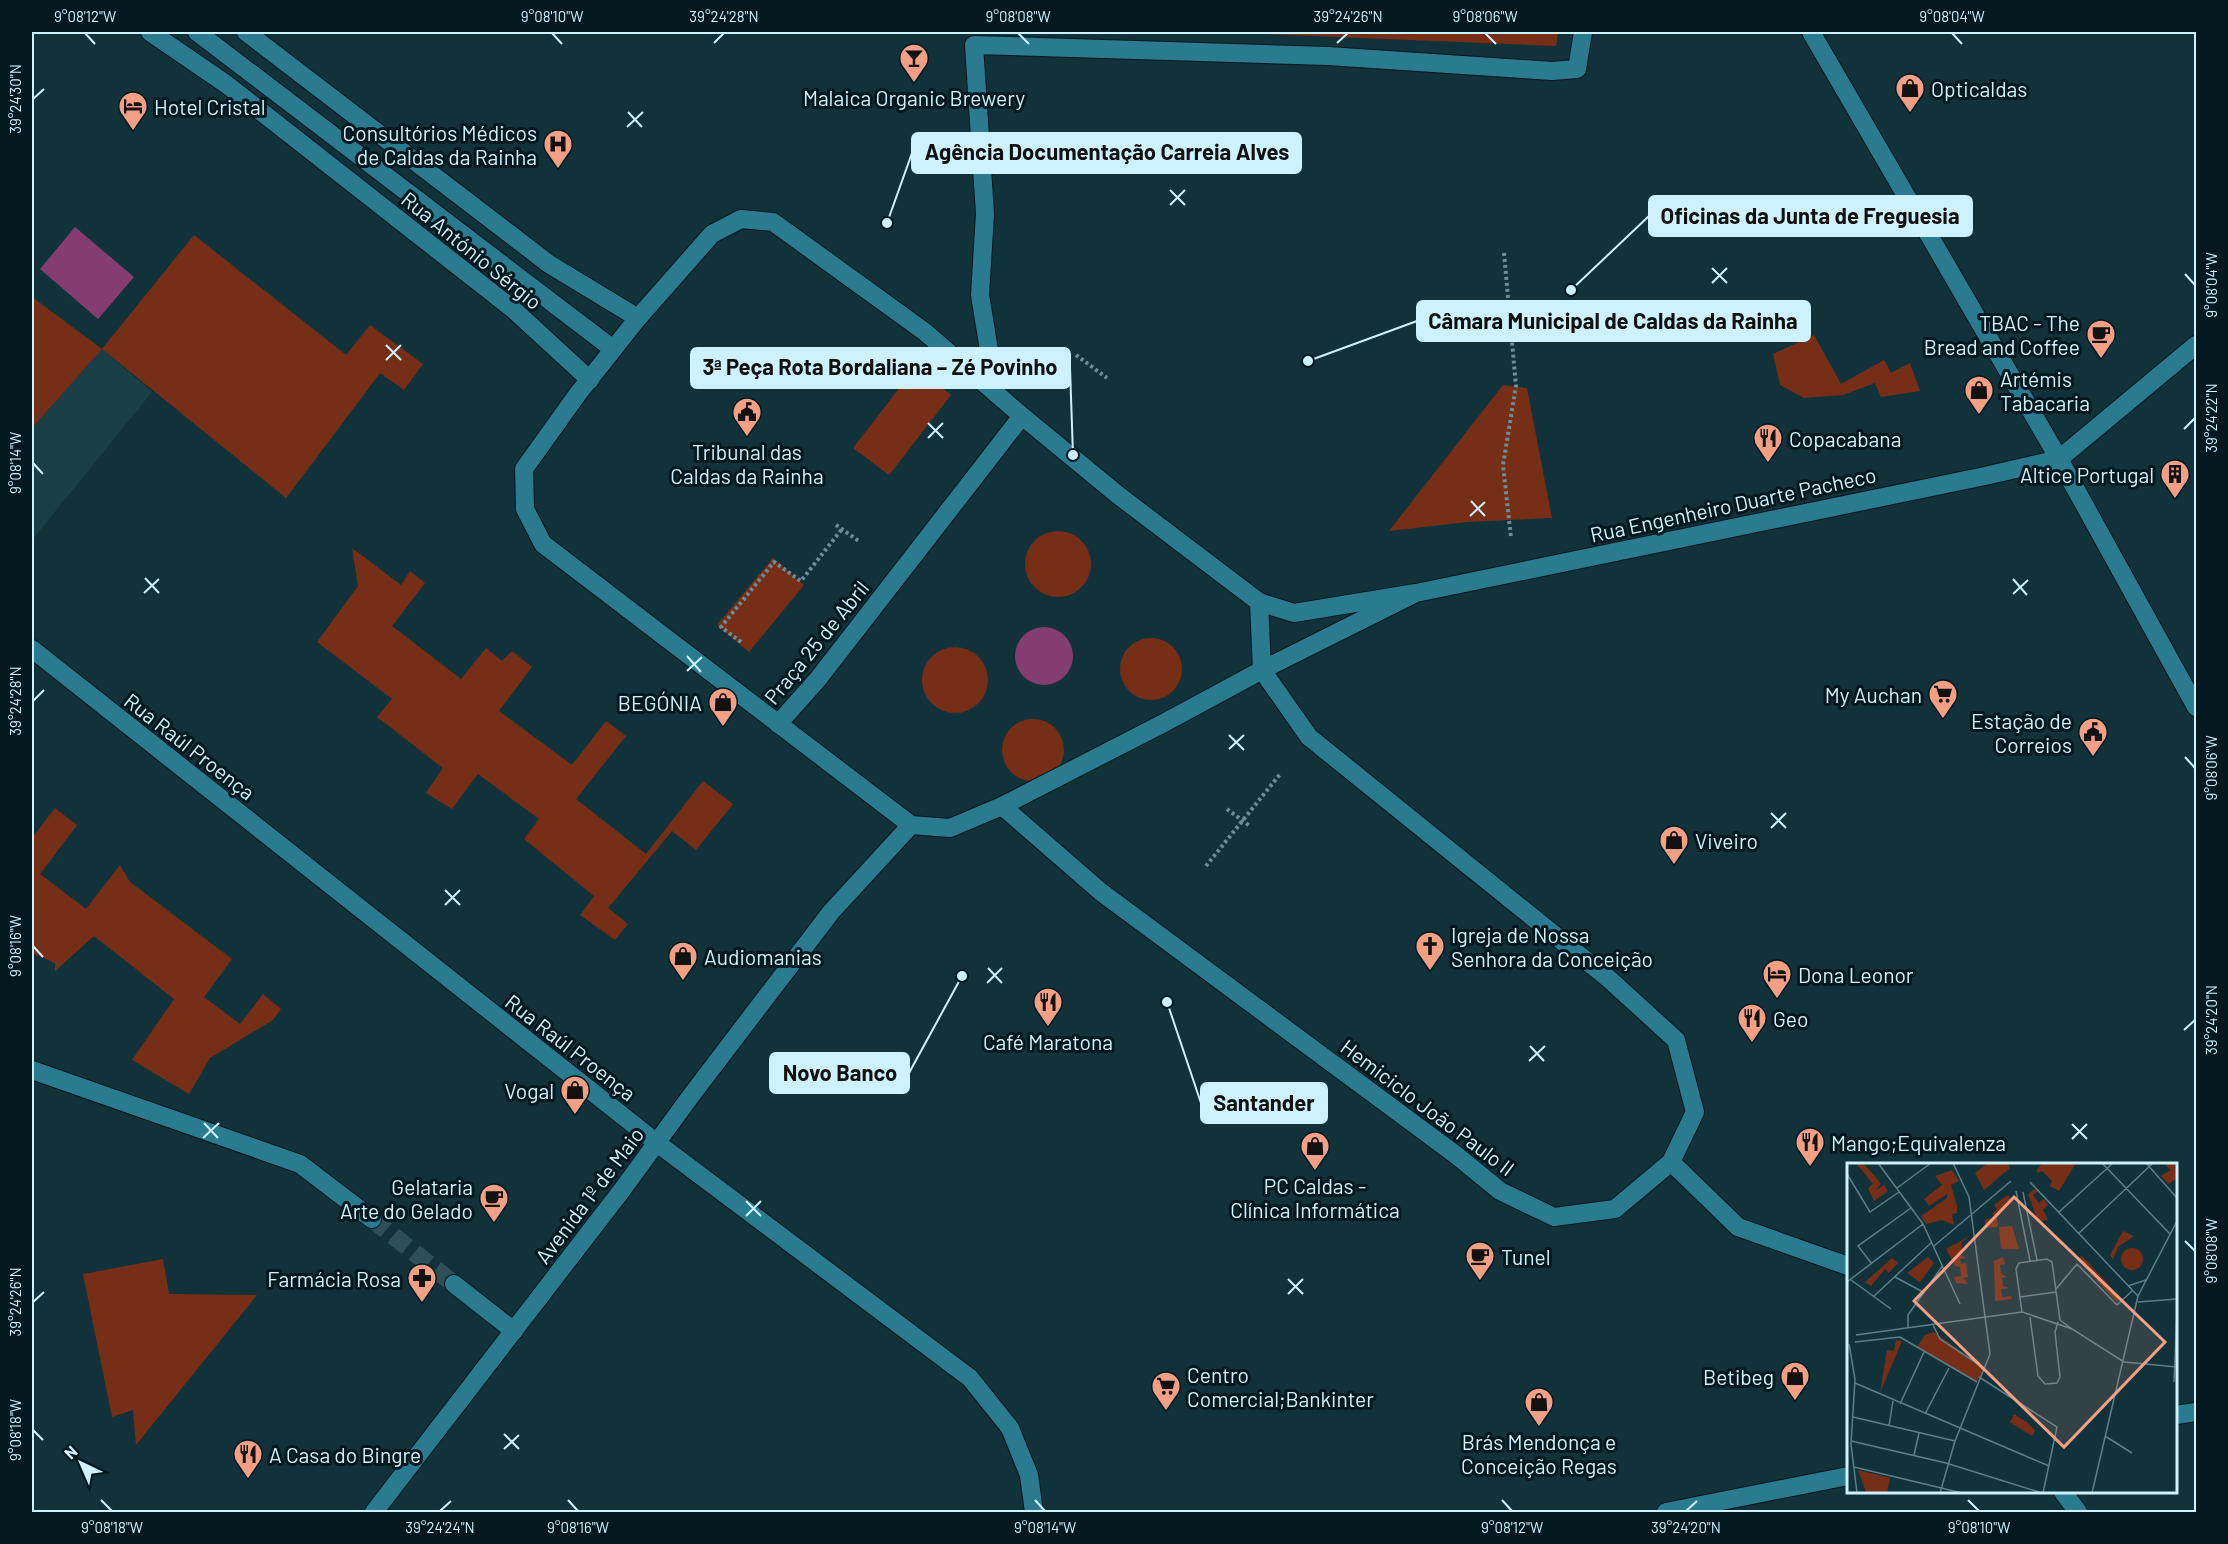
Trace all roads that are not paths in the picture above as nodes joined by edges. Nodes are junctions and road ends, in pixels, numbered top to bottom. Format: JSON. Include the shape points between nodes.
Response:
{"nodes":[{"id":1,"x":150,"y":32,"type":"edge"},
{"id":2,"x":197,"y":32,"type":"edge"},
{"id":3,"x":246,"y":32,"type":"edge"},
{"id":4,"x":1583,"y":32,"type":"edge"},
{"id":5,"x":1812,"y":32,"type":"edge"},
{"id":6,"x":638,"y":318,"type":"junction"},
{"id":7,"x":2196,"y":345,"type":"edge"},
{"id":8,"x":613,"y":349,"type":"junction"},
{"id":9,"x":590,"y":380,"type":"junction"},
{"id":10,"x":996,"y":393,"type":"junction"},
{"id":11,"x":1022,"y":416,"type":"junction"},
{"id":12,"x":2059,"y":459,"type":"junction"},
{"id":13,"x":1416,"y":592,"type":"junction"},
{"id":14,"x":1258,"y":602,"type":"junction"},
{"id":15,"x":32,"y":649,"type":"edge"},
{"id":16,"x":1262,"y":670,"type":"junction"},
{"id":17,"x":2196,"y":706,"type":"edge"},
{"id":18,"x":778,"y":724,"type":"junction"},
{"id":19,"x":1002,"y":806,"type":"junction"},
{"id":20,"x":911,"y":825,"type":"junction"},
{"id":21,"x":32,"y":1070,"type":"edge"},
{"id":22,"x":657,"y":1143,"type":"junction"},
{"id":23,"x":1671,"y":1162,"type":"junction"},
{"id":24,"x":372,"y":1220,"type":"tunnel mouth"},
{"id":25,"x":1847,"y":1266,"type":"edge"},
{"id":26,"x":454,"y":1284,"type":"tunnel mouth"},
{"id":27,"x":514,"y":1331,"type":"junction"},
{"id":28,"x":2196,"y":1412,"type":"edge"},
{"id":29,"x":2177,"y":1415,"type":"edge"},
{"id":30,"x":1847,"y":1476,"type":"edge"},
{"id":31,"x":374,"y":1512,"type":"edge"},
{"id":32,"x":1034,"y":1512,"type":"edge"},
{"id":33,"x":1666,"y":1512,"type":"edge"}],
"edges":[{"from":1,"to":9,"type":"street","name":"Rua António Sérgio","via":[[226,84],[514,310]]},
{"from":2,"to":8,"type":"street"},
{"from":3,"to":6,"type":"street","name":"Rua António Sérgio","via":[[549,264]]},
{"from":4,"to":10,"type":"street","via":[[1577,69],[1552,71],[1328,56],[974,45],[985,214],[980,295]]},
{"from":5,"to":12,"type":"street"},
{"from":6,"to":8,"type":"street"},
{"from":6,"to":10,"type":"street","via":[[712,234],[741,219],[773,222],[925,332]]},
{"from":7,"to":12,"type":"street"},
{"from":8,"to":9,"type":"street"},
{"from":9,"to":18,"type":"street","via":[[524,469],[525,509],[543,544]]},
{"from":10,"to":11,"type":"street"},
{"from":11,"to":14,"type":"street"},
{"from":11,"to":18,"type":"street","name":"Praça 25 de Abril","via":[[818,679]]},
{"from":12,"to":13,"type":"street","name":"Rua Engenheiro Duarte Pacheco"},
{"from":12,"to":17,"type":"street"},
{"from":13,"to":14,"type":"street","via":[[1294,613]]},
{"from":13,"to":16,"type":"street"},
{"from":14,"to":16,"type":"street"},
{"from":15,"to":22,"type":"street","name":"Rua Raúl Proença"},
{"from":16,"to":19,"type":"street"},
{"from":16,"to":23,"type":"street","name":"Hemiciclo João Paulo II","via":[[1309,737],[1609,980],[1676,1040],[1695,1112]]},
{"from":18,"to":20,"type":"street","name":"Praça 25 de Abril"},
{"from":19,"to":20,"type":"street","via":[[950,828]]},
{"from":19,"to":23,"type":"street","name":"Hemiciclo João Paulo II","via":[[1101,892],[1500,1191],[1554,1217],[1616,1209]]},
{"from":20,"to":22,"type":"street","name":"Avenida 1º de Maio","via":[[831,912]]},
{"from":21,"to":24,"type":"street","via":[[300,1164]]},
{"from":22,"to":27,"type":"street","name":"Avenida 1º de Maio"},
{"from":22,"to":32,"type":"street","name":"Rua Raúl Proença","via":[[970,1378],[1010,1428],[1029,1475]]},
{"from":23,"to":25,"type":"street","via":[[1738,1227]]},
{"from":26,"to":27,"type":"street"},
{"from":27,"to":31,"type":"street","name":"Avenida 1º de Maio"},
{"from":28,"to":29,"type":"street"},
{"from":30,"to":33,"type":"street"}]}
